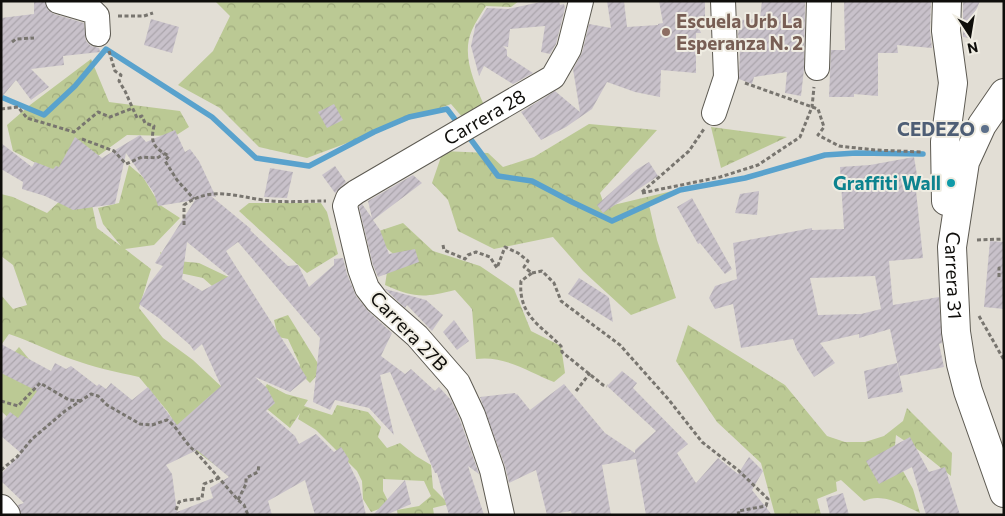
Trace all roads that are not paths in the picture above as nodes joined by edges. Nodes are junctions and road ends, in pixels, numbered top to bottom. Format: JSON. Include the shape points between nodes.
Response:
{"nodes":[{"id":1,"x":58,"y":1,"type":"edge"},
{"id":2,"x":581,"y":1,"type":"edge"},
{"id":3,"x":723,"y":1,"type":"edge"},
{"id":4,"x":819,"y":1,"type":"edge"},
{"id":5,"x":947,"y":1,"type":"edge"},
{"id":6,"x":97,"y":26,"type":"road end"},
{"id":7,"x":817,"y":68,"type":"dead end"},
{"id":8,"x":1004,"y":93,"type":"edge"},
{"id":9,"x":714,"y":114,"type":"road end"},
{"id":10,"x":346,"y":201,"type":"joint"},
{"id":11,"x":958,"y":206,"type":"junction"},
{"id":12,"x":1004,"y":493,"type":"edge"},
{"id":13,"x":1,"y":509,"type":"edge"},
{"id":14,"x":6,"y":515,"type":"edge"},
{"id":15,"x":502,"y":515,"type":"edge"}],
"edges":[{"from":1,"to":6,"type":"street","via":[[92,11]]},
{"from":2,"to":10,"type":"street","name":"Carrera 28","via":[[569,49],[553,77],[356,192]]},
{"from":3,"to":9,"type":"street","via":[[726,76]]},
{"from":4,"to":7,"type":"street"},
{"from":5,"to":11,"type":"street","name":"Carrera 31","via":[[946,31],[953,83],[946,142],[946,202]]},
{"from":8,"to":11,"type":"street","via":[[975,137],[965,162]]},
{"from":10,"to":15,"type":"street","name":"Carrera 27B","via":[[367,288],[377,302],[417,336],[458,383],[492,470]]},
{"from":11,"to":12,"type":"street","name":"Carrera 31","via":[[952,247],[956,332],[961,364]]},
{"from":13,"to":14,"type":"street"}]}
